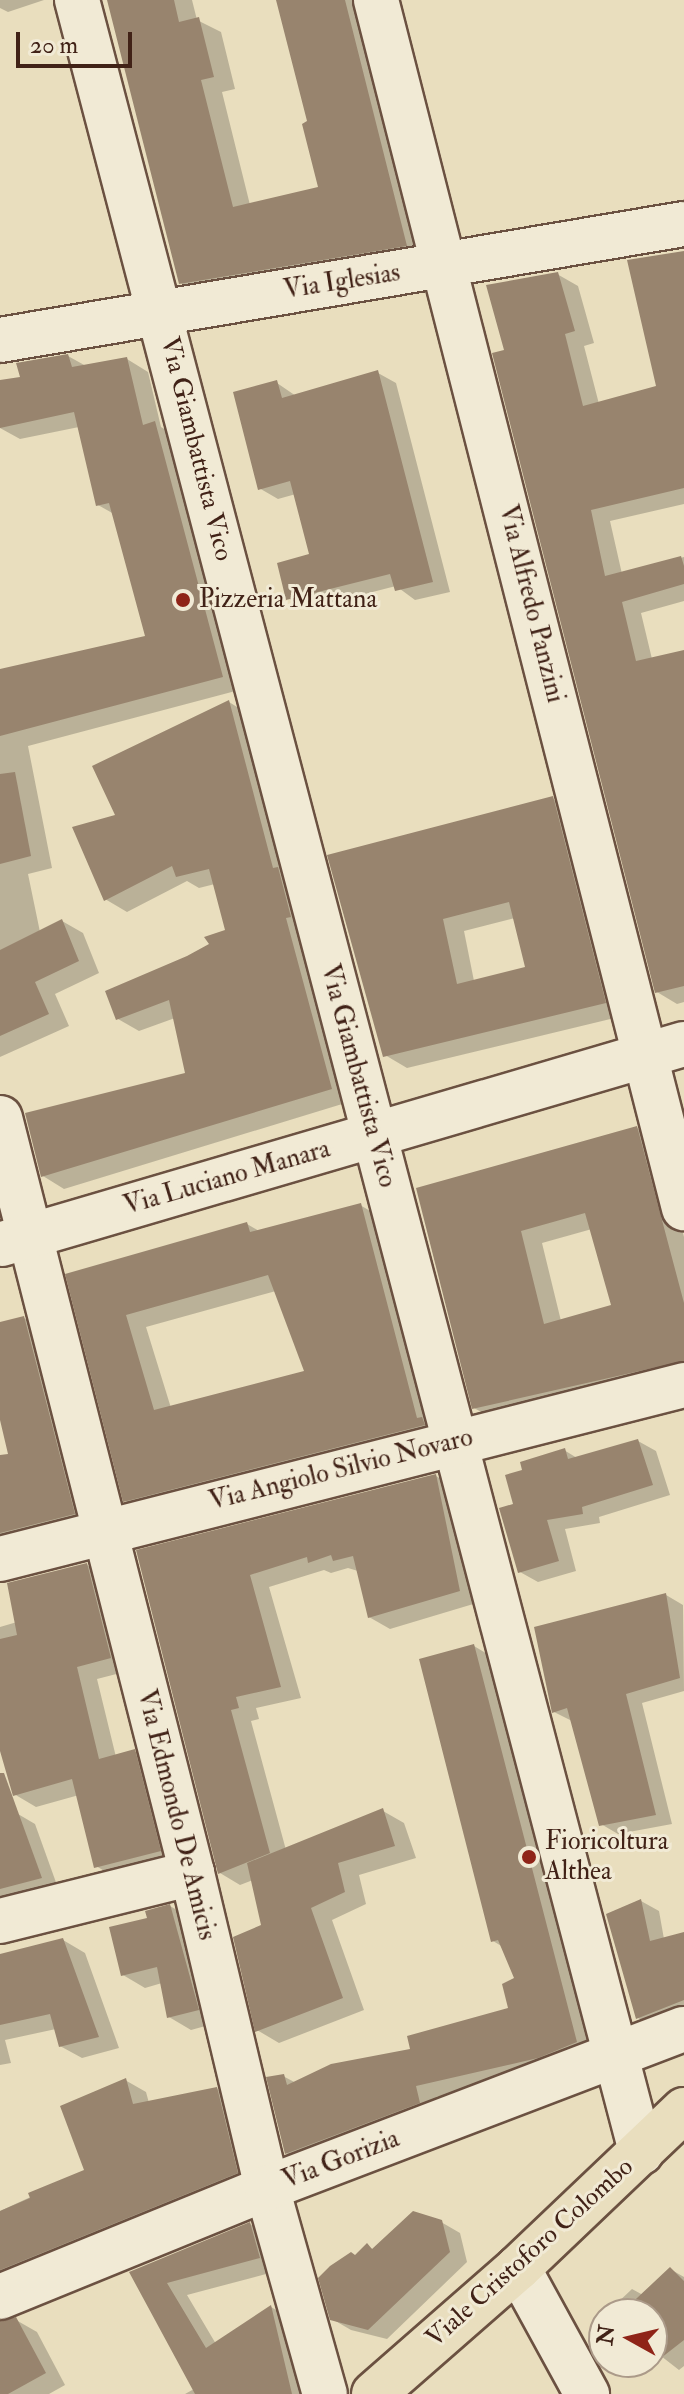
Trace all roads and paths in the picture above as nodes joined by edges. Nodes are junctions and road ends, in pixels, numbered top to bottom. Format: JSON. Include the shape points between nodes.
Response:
{"nodes":[{"id":1,"x":77,"y":0,"type":"edge"},
{"id":2,"x":376,"y":0,"type":"edge"},
{"id":3,"x":684,"y":224,"type":"edge"},
{"id":4,"x":445,"y":265,"type":"junction"},
{"id":5,"x":160,"y":311,"type":"junction"},
{"id":6,"x":0,"y":340,"type":"edge"},
{"id":7,"x":665,"y":1050,"type":"edge"},
{"id":8,"x":0,"y":1118,"type":"edge"},
{"id":9,"x":376,"y":1133,"type":"junction"},
{"id":10,"x":684,"y":1208,"type":"edge"},
{"id":11,"x":14,"y":1240,"type":"edge"},
{"id":12,"x":684,"y":1385,"type":"edge"},
{"id":13,"x":454,"y":1441,"type":"junction"},
{"id":14,"x":104,"y":1531,"type":"junction"},
{"id":15,"x":0,"y":1559,"type":"edge"},
{"id":16,"x":192,"y":1873,"type":"junction"},
{"id":17,"x":0,"y":1921,"type":"edge"},
{"id":18,"x":684,"y":2029,"type":"edge"},
{"id":19,"x":614,"y":2055,"type":"junction"},
{"id":20,"x":684,"y":2110,"type":"edge"},
{"id":21,"x":641,"y":2152,"type":"junction"},
{"id":22,"x":267,"y":2188,"type":"junction"},
{"id":23,"x":518,"y":2268,"type":"junction"},
{"id":24,"x":0,"y":2297,"type":"edge"},
{"id":25,"x":325,"y":2394,"type":"edge"},
{"id":26,"x":374,"y":2394,"type":"edge"},
{"id":27,"x":587,"y":2394,"type":"edge"}],
"edges":[{"from":1,"to":5,"type":"street","name":"Via Giambattista Vico"},
{"from":2,"to":4,"type":"street","name":"Via Alfredo Panzini"},
{"from":3,"to":4,"type":"street","name":"Via Iglesias"},
{"from":4,"to":5,"type":"street","name":"Via Iglesias"},
{"from":4,"to":7,"type":"street","name":"Via Alfredo Panzini"},
{"from":5,"to":6,"type":"street","name":"Via Iglesias"},
{"from":5,"to":9,"type":"street","name":"Via Giambattista Vico"},
{"from":7,"to":9,"type":"street","name":"Via Luciano Manara"},
{"from":7,"to":10,"type":"street","name":"Via Alfredo Panzini"},
{"from":8,"to":11,"type":"street","name":"Via Edmondo De Amicis"},
{"from":9,"to":11,"type":"street","name":"Via Luciano Manara"},
{"from":9,"to":13,"type":"street","name":"Via Giambattista Vico"},
{"from":11,"to":14,"type":"street","name":"Via Edmondo De Amicis"},
{"from":12,"to":13,"type":"street","name":"Via Angiolo Silvio Novaro"},
{"from":13,"to":14,"type":"street","name":"Via Angiolo Silvio Novaro"},
{"from":13,"to":19,"type":"street","name":"Via Giambattista Vico"},
{"from":14,"to":15,"type":"street","name":"Via Angiolo Silvio Novaro"},
{"from":14,"to":16,"type":"street","name":"Via Edmondo De Amicis"},
{"from":16,"to":17,"type":"street"},
{"from":16,"to":22,"type":"street","name":"Via Edmondo De Amicis"},
{"from":18,"to":19,"type":"street","name":"Via Gorizia"},
{"from":19,"to":21,"type":"street","name":"Via Giambattista Vico"},
{"from":19,"to":22,"type":"street","name":"Via Gorizia"},
{"from":20,"to":21,"type":"main road","name":"Viale Cristoforo Colombo"},
{"from":21,"to":23,"type":"main road","name":"Viale Cristoforo Colombo"},
{"from":22,"to":24,"type":"street","name":"Via Gorizia"},
{"from":22,"to":25,"type":"street","name":"Via Edmondo De Amicis"},
{"from":23,"to":26,"type":"main road","name":"Viale Cristoforo Colombo"},
{"from":23,"to":27,"type":"street"}]}
